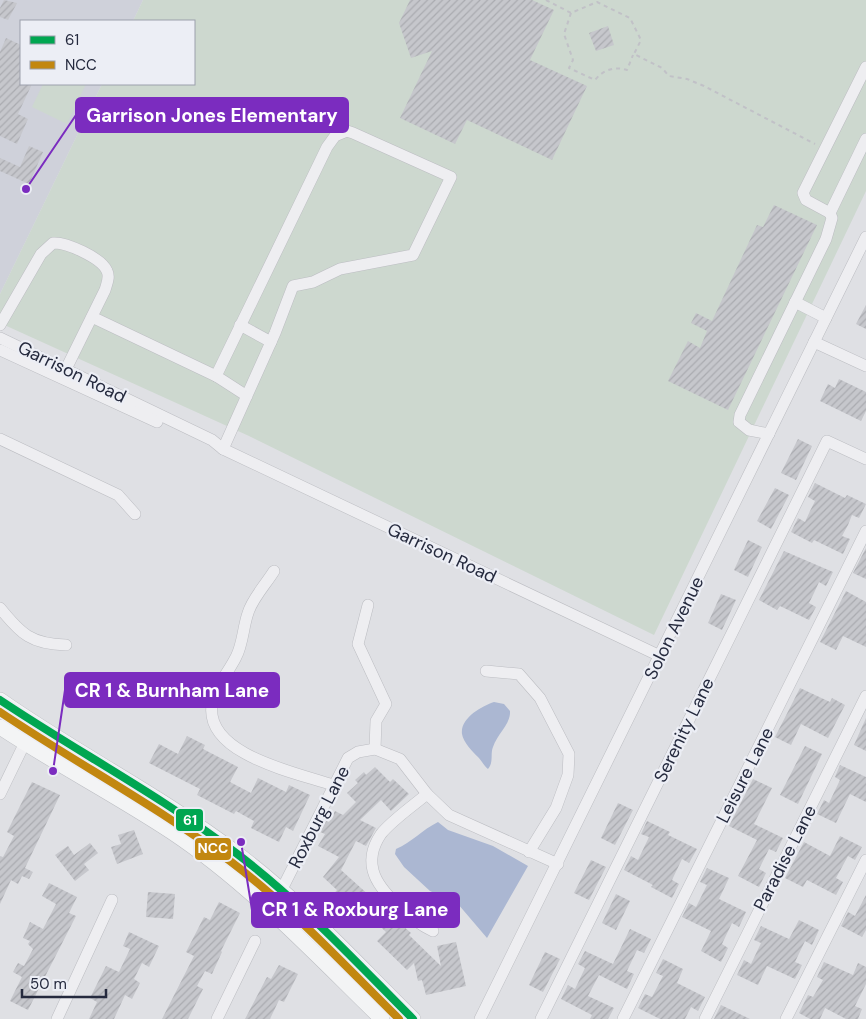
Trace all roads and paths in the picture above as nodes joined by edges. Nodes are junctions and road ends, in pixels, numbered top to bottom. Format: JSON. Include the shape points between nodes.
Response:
{"nodes":[{"id":1,"x":546,"y":0,"type":"edge"},
{"id":2,"x":571,"y":13,"type":"junction"},
{"id":3,"x":634,"y":54,"type":"junction"},
{"id":4,"x":866,"y":67,"type":"edge"},
{"id":5,"x":866,"y":139,"type":"edge"},
{"id":6,"x":825,"y":149,"type":"junction"},
{"id":7,"x":830,"y":213,"type":"junction"},
{"id":8,"x":866,"y":237,"type":"edge"},
{"id":9,"x":795,"y":302,"type":"junction"},
{"id":10,"x":92,"y":318,"type":"junction"},
{"id":11,"x":826,"y":318,"type":"junction"},
{"id":12,"x":0,"y":325,"type":"edge"},
{"id":13,"x":240,"y":325,"type":"junction"},
{"id":14,"x":0,"y":338,"type":"edge"},
{"id":15,"x":271,"y":342,"type":"junction"},
{"id":16,"x":814,"y":342,"type":"junction"},
{"id":17,"x":0,"y":350,"type":"edge"},
{"id":18,"x":866,"y":366,"type":"edge"},
{"id":19,"x":66,"y":369,"type":"junction"},
{"id":20,"x":216,"y":376,"type":"junction"},
{"id":21,"x":247,"y":396,"type":"junction"},
{"id":22,"x":769,"y":434,"type":"junction"},
{"id":23,"x":0,"y":439,"type":"edge"},
{"id":24,"x":223,"y":449,"type":"junction"},
{"id":25,"x":866,"y":460,"type":"edge"},
{"id":26,"x":135,"y":514,"type":"dead end"},
{"id":27,"x":866,"y":531,"type":"edge"},
{"id":28,"x":274,"y":572,"type":"dead end"},
{"id":29,"x":368,"y":605,"type":"dead end"},
{"id":30,"x":0,"y":608,"type":"edge"},
{"id":31,"x":66,"y":645,"type":"dead end"},
{"id":32,"x":660,"y":656,"type":"junction"},
{"id":33,"x":486,"y":670,"type":"dead end"},
{"id":34,"x":866,"y":698,"type":"edge"},
{"id":35,"x":0,"y":700,"type":"edge"},
{"id":36,"x":34,"y":724,"type":"junction"},
{"id":37,"x":0,"y":727,"type":"edge"},
{"id":38,"x":25,"y":743,"type":"junction"},
{"id":39,"x":375,"y":749,"type":"junction"},
{"id":40,"x":333,"y":785,"type":"junction"},
{"id":41,"x":0,"y":794,"type":"edge"},
{"id":42,"x":427,"y":794,"type":"junction"},
{"id":43,"x":530,"y":852,"type":"junction"},
{"id":44,"x":866,"y":860,"type":"edge"},
{"id":45,"x":558,"y":864,"type":"junction"},
{"id":46,"x":282,"y":890,"type":"junction"},
{"id":47,"x":112,"y":900,"type":"dead end"},
{"id":48,"x":271,"y":911,"type":"junction"},
{"id":49,"x":433,"y":931,"type":"dead end"},
{"id":50,"x":255,"y":941,"type":"dead end"},
{"id":51,"x":57,"y":1019,"type":"edge"},
{"id":52,"x":217,"y":1019,"type":"edge"},
{"id":53,"x":382,"y":1019,"type":"edge"},
{"id":54,"x":413,"y":1019,"type":"edge"},
{"id":55,"x":480,"y":1019,"type":"edge"},
{"id":56,"x":541,"y":1019,"type":"edge"},
{"id":57,"x":624,"y":1019,"type":"edge"},
{"id":58,"x":705,"y":1019,"type":"edge"},
{"id":59,"x":786,"y":1019,"type":"edge"}],
"edges":[{"from":1,"to":2,"type":"path"},
{"from":2,"to":3,"type":"path","via":[[597,2],[630,18],[641,40]]},
{"from":2,"to":3,"type":"path","via":[[564,34],[572,60],[569,68],[595,80],[600,73],[618,67],[626,70]]},
{"from":3,"to":6,"type":"path","via":[[662,68],[670,76],[704,86]]},
{"from":4,"to":6,"type":"street"},
{"from":5,"to":7,"type":"street"},
{"from":6,"to":7,"type":"street","via":[[803,193],[806,200]]},
{"from":7,"to":9,"type":"street","via":[[832,218],[826,239]]},
{"from":8,"to":11,"type":"street","name":"Solon Avenue"},
{"from":9,"to":11,"type":"street"},
{"from":9,"to":22,"type":"street","via":[[739,418],[740,424],[749,430]]},
{"from":10,"to":12,"type":"street","via":[[105,290],[109,276],[107,269],[101,262],[67,244],[53,243],[41,254]]},
{"from":10,"to":19,"type":"street"},
{"from":10,"to":20,"type":"street"},
{"from":11,"to":16,"type":"street","name":"Solon Avenue"},
{"from":13,"to":15,"type":"street"},
{"from":13,"to":15,"type":"street","via":[[335,136],[346,131],[353,133],[451,177],[413,255],[340,269],[313,282],[293,286]]},
{"from":13,"to":20,"type":"street"},
{"from":14,"to":19,"type":"street","name":"Garrison Road"},
{"from":15,"to":21,"type":"street"},
{"from":16,"to":18,"type":"street"},
{"from":16,"to":22,"type":"street","name":"Solon Avenue"},
{"from":17,"to":24,"type":"street","name":"Garrison Road","via":[[208,446]]},
{"from":19,"to":24,"type":"street","name":"Garrison Road","via":[[212,440]]},
{"from":20,"to":21,"type":"street"},
{"from":21,"to":24,"type":"street"},
{"from":22,"to":32,"type":"street","name":"Solon Avenue"},
{"from":23,"to":26,"type":"street","via":[[118,495]]},
{"from":24,"to":32,"type":"street","name":"Garrison Road"},
{"from":25,"to":56,"type":"street","name":"Serenity Lane","via":[[827,441]]},
{"from":27,"to":57,"type":"street","name":"Leisure Lane"},
{"from":28,"to":40,"type":"street","via":[[248,611],[237,656],[215,694],[212,707],[215,726],[229,745],[253,758]]},
{"from":29,"to":39,"type":"street","via":[[358,644],[386,704],[376,721]]},
{"from":30,"to":31,"type":"street","via":[[30,638],[43,644]]},
{"from":32,"to":45,"type":"street","name":"Solon Avenue"},
{"from":33,"to":43,"type":"street","via":[[518,674],[540,698],[569,754],[568,775],[556,808]]},
{"from":34,"to":58,"type":"street","name":"Paradise Lane"},
{"from":35,"to":36,"type":"main road"},
{"from":36,"to":38,"type":"street"},
{"from":36,"to":46,"type":"main road","via":[[159,798],[237,853]]},
{"from":37,"to":38,"type":"main road"},
{"from":38,"to":41,"type":"street"},
{"from":38,"to":48,"type":"main road","via":[[172,832],[225,871]]},
{"from":39,"to":40,"type":"street","name":"Roxburg Lane","via":[[358,752],[348,758]]},
{"from":39,"to":42,"type":"street","via":[[400,759]]},
{"from":40,"to":46,"type":"street","name":"Roxburg Lane"},
{"from":42,"to":43,"type":"street","via":[[449,815]]},
{"from":42,"to":49,"type":"street","via":[[381,834],[371,854],[374,877],[385,894],[421,926]]},
{"from":43,"to":45,"type":"street"},
{"from":44,"to":59,"type":"street"},
{"from":45,"to":55,"type":"street","name":"Solon Avenue"},
{"from":46,"to":48,"type":"street","name":"Roxburg Lane"},
{"from":46,"to":54,"type":"main road"},
{"from":47,"to":51,"type":"street"},
{"from":48,"to":53,"type":"main road"},
{"from":50,"to":52,"type":"street"}]}
